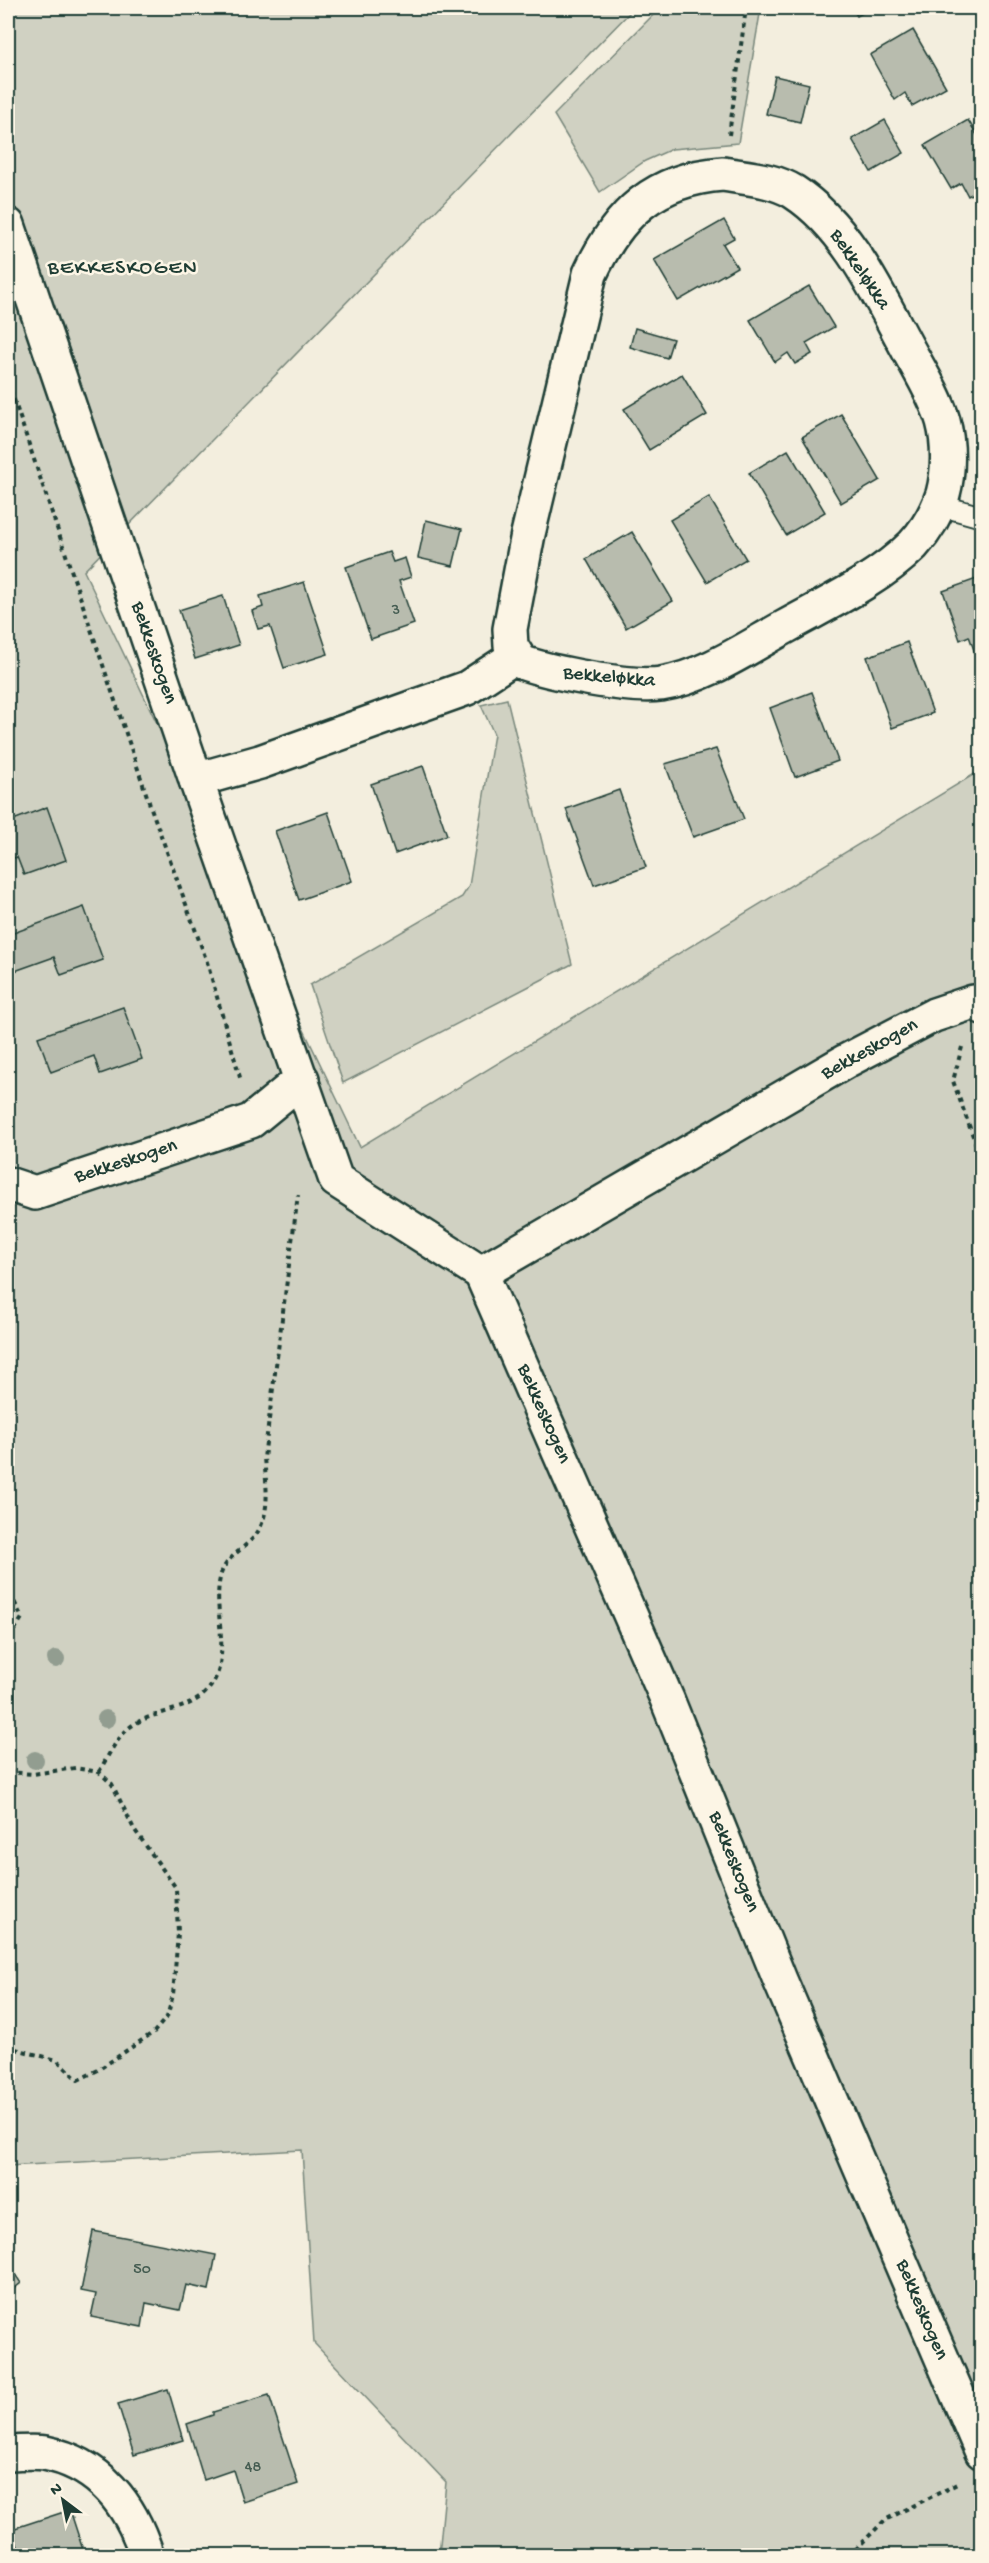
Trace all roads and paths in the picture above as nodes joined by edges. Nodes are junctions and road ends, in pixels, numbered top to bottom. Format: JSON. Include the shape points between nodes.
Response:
{"nodes":[{"id":1,"x":746,"y":8,"type":"edge"},
{"id":2,"x":723,"y":174,"type":"junction"},
{"id":3,"x":8,"y":225,"type":"edge"},
{"id":4,"x":8,"y":382,"type":"edge"},
{"id":5,"x":939,"y":505,"type":"junction"},
{"id":6,"x":981,"y":517,"type":"edge"},
{"id":7,"x":516,"y":656,"type":"junction"},
{"id":8,"x":196,"y":780,"type":"junction"},
{"id":9,"x":977,"y":1004,"type":"edge"},
{"id":10,"x":302,"y":1079,"type":"junction"},
{"id":11,"x":251,"y":1121,"type":"junction"},
{"id":12,"x":981,"y":1161,"type":"edge"},
{"id":13,"x":332,"y":1169,"type":"junction"},
{"id":14,"x":8,"y":1184,"type":"edge"},
{"id":15,"x":481,"y":1273,"type":"junction"},
{"id":16,"x":8,"y":1596,"type":"edge"},
{"id":17,"x":8,"y":1640,"type":"edge"},
{"id":18,"x":8,"y":1772,"type":"edge"},
{"id":19,"x":99,"y":1772,"type":"junction"},
{"id":20,"x":8,"y":2047,"type":"edge"},
{"id":21,"x":981,"y":2452,"type":"edge"},
{"id":22,"x":8,"y":2453,"type":"edge"},
{"id":23,"x":960,"y":2483,"type":"dead end"},
{"id":24,"x":147,"y":2556,"type":"edge"},
{"id":25,"x":849,"y":2556,"type":"edge"}],
"edges":[{"from":1,"to":2,"type":"path"},
{"from":2,"to":5,"type":"street","name":"Bekkeløkka","via":[[767,182],[794,193],[827,222],[859,264],[923,376],[943,421],[948,458]]},
{"from":2,"to":7,"type":"street","name":"Bekkeløkka","via":[[683,180],[649,195],[611,235],[590,274],[524,555],[510,629]]},
{"from":3,"to":8,"type":"street","name":"Bekkeskogen"},
{"from":4,"to":11,"type":"path","via":[[150,808],[207,962]]},
{"from":5,"to":6,"type":"lane"},
{"from":5,"to":7,"type":"street","name":"Bekkeløkka","via":[[922,535],[884,569],[689,677],[658,684],[635,683],[547,672],[521,662]]},
{"from":7,"to":8,"type":"street","via":[[467,688],[260,762]]},
{"from":8,"to":10,"type":"street","name":"Bekkeskogen"},
{"from":9,"to":12,"type":"path","via":[[953,1081]]},
{"from":9,"to":15,"type":"street","name":"Bekkeskogen","via":[[934,1015],[846,1061]]},
{"from":10,"to":11,"type":"street","name":"Bekkeskogen"},
{"from":10,"to":13,"type":"street","name":"Bekkeskogen"},
{"from":11,"to":14,"type":"street","name":"Bekkeskogen","via":[[34,1193]]},
{"from":13,"to":15,"type":"street","name":"Bekkeskogen","via":[[336,1180]]},
{"from":13,"to":19,"type":"path","via":[[300,1180],[264,1458],[263,1522],[256,1536],[229,1559],[221,1574],[222,1651],[216,1679],[203,1694],[132,1726],[114,1745]]},
{"from":15,"to":21,"type":"street","name":"Bekkeskogen","via":[[667,1699],[780,1980]]},
{"from":16,"to":17,"type":"path","via":[[22,1618]]},
{"from":18,"to":19,"type":"path","via":[[33,1774],[75,1768]]},
{"from":19,"to":20,"type":"path","via":[[112,1784],[134,1829],[176,1888],[178,1933],[173,1995],[166,2017],[154,2032],[78,2080],[57,2060]]},
{"from":22,"to":24,"type":"street","via":[[43,2453],[82,2465],[111,2486],[139,2529]]},
{"from":23,"to":25,"type":"path","via":[[885,2520]]}]}
